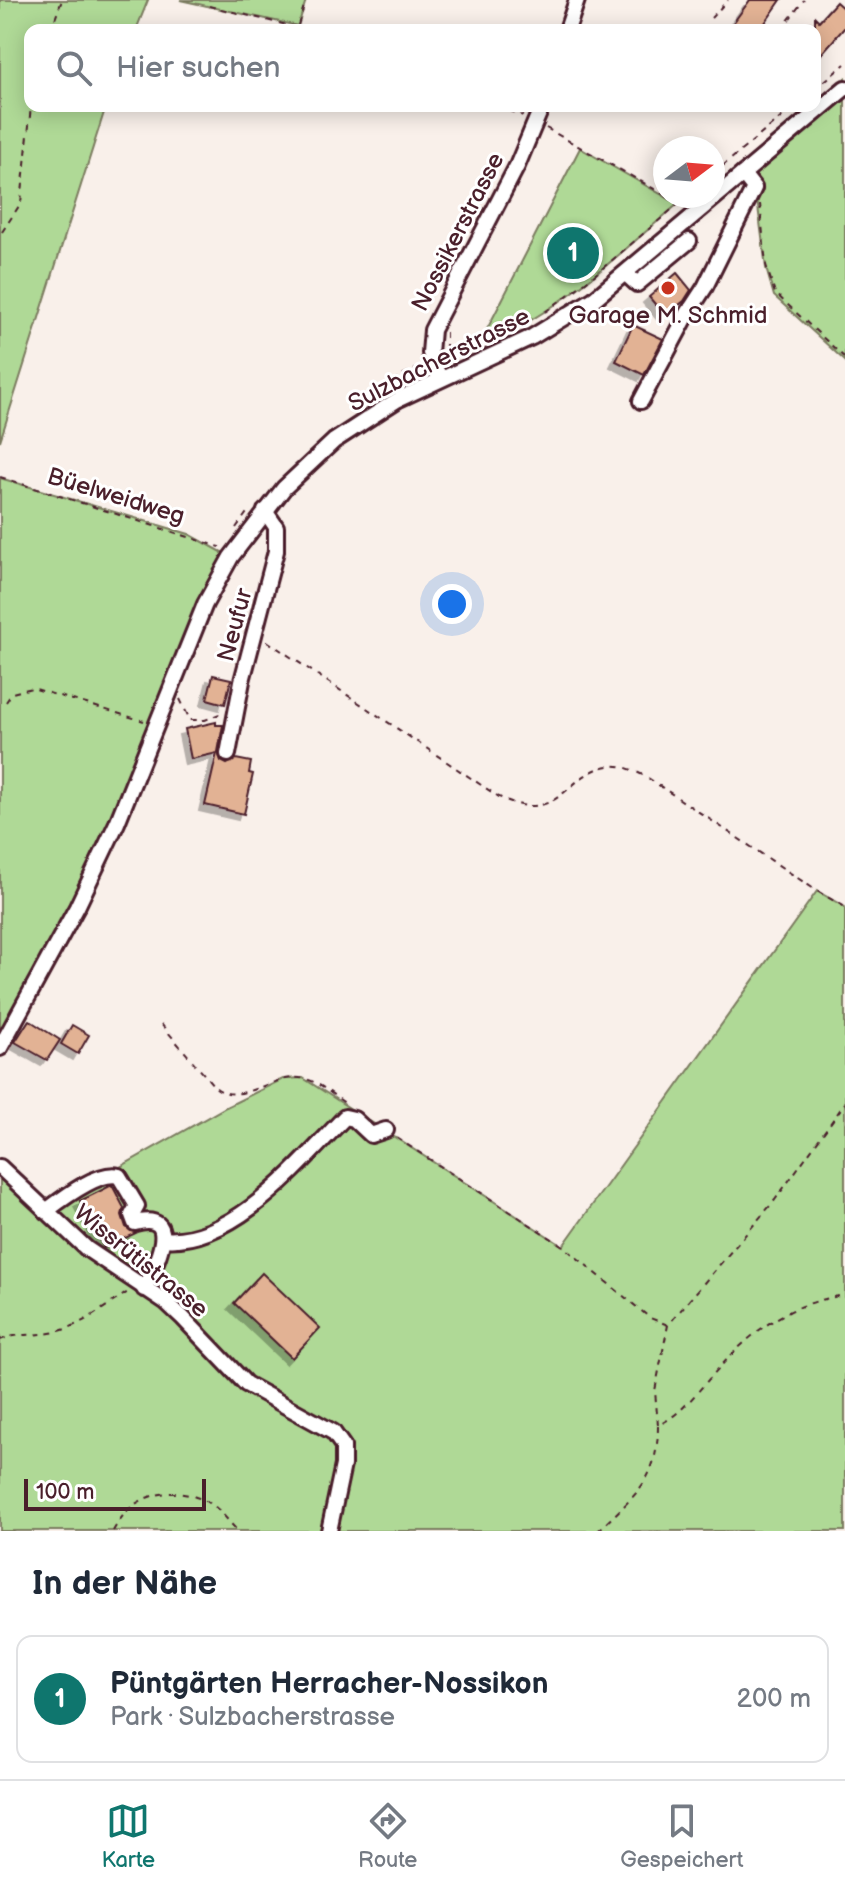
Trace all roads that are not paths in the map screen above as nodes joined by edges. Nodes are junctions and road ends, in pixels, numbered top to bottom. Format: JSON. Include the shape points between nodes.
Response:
{"nodes":[{"id":1,"x":577,"y":0,"type":"edge"},
{"id":2,"x":569,"y":24,"type":"edge"},
{"id":3,"x":845,"y":88,"type":"edge"},
{"id":4,"x":821,"y":108,"type":"edge"},
{"id":5,"x":540,"y":112,"type":"edge"},
{"id":6,"x":817,"y":112,"type":"edge"},
{"id":7,"x":743,"y":174,"type":"junction"},
{"id":8,"x":689,"y":241,"type":"dead end"},
{"id":9,"x":626,"y":274,"type":"junction"},
{"id":10,"x":440,"y":379,"type":"junction"},
{"id":11,"x":641,"y":401,"type":"dead end"},
{"id":12,"x":265,"y":511,"type":"junction"},
{"id":13,"x":228,"y":754,"type":"dead end"},
{"id":14,"x":0,"y":1048,"type":"edge"},
{"id":15,"x":386,"y":1130,"type":"road end"},
{"id":16,"x":0,"y":1167,"type":"edge"},
{"id":17,"x":46,"y":1211,"type":"junction"},
{"id":18,"x":163,"y":1239,"type":"junction"},
{"id":19,"x":142,"y":1287,"type":"junction"},
{"id":20,"x":329,"y":1531,"type":"edge"}],
"edges":[{"from":1,"to":2,"type":"street"},
{"from":3,"to":4,"type":"street","name":"Sulzbacherstrasse"},
{"from":5,"to":10,"type":"street","name":"Nossikerstrasse","via":[[432,330],[430,353]]},
{"from":6,"to":7,"type":"street","name":"Sulzbacherstrasse"},
{"from":7,"to":9,"type":"street","name":"Sulzbacherstrasse"},
{"from":7,"to":11,"type":"street","via":[[754,188]]},
{"from":8,"to":9,"type":"street","via":[[637,284]]},
{"from":9,"to":10,"type":"street","name":"Sulzbacherstrasse","via":[[542,331]]},
{"from":10,"to":12,"type":"street","name":"Sulzbacherstrasse","via":[[334,441]]},
{"from":12,"to":13,"type":"street","name":"Neufur","via":[[276,527],[274,563]]},
{"from":12,"to":14,"type":"street","name":"Sulzbacherstrasse","via":[[205,604],[117,823]]},
{"from":15,"to":18,"type":"street","via":[[371,1135],[345,1117],[249,1209],[195,1238]]},
{"from":16,"to":17,"type":"street","name":"Wissrütistrasse"},
{"from":17,"to":18,"type":"street","via":[[96,1180],[117,1175],[137,1206],[135,1223],[149,1221]]},
{"from":17,"to":19,"type":"street","name":"Wissrütistrasse","via":[[87,1249]]},
{"from":18,"to":19,"type":"street","via":[[162,1252]]},
{"from":19,"to":20,"type":"street","name":"Wissrütistrasse","via":[[183,1318],[246,1384],[333,1432],[343,1446],[343,1465]]}]}
